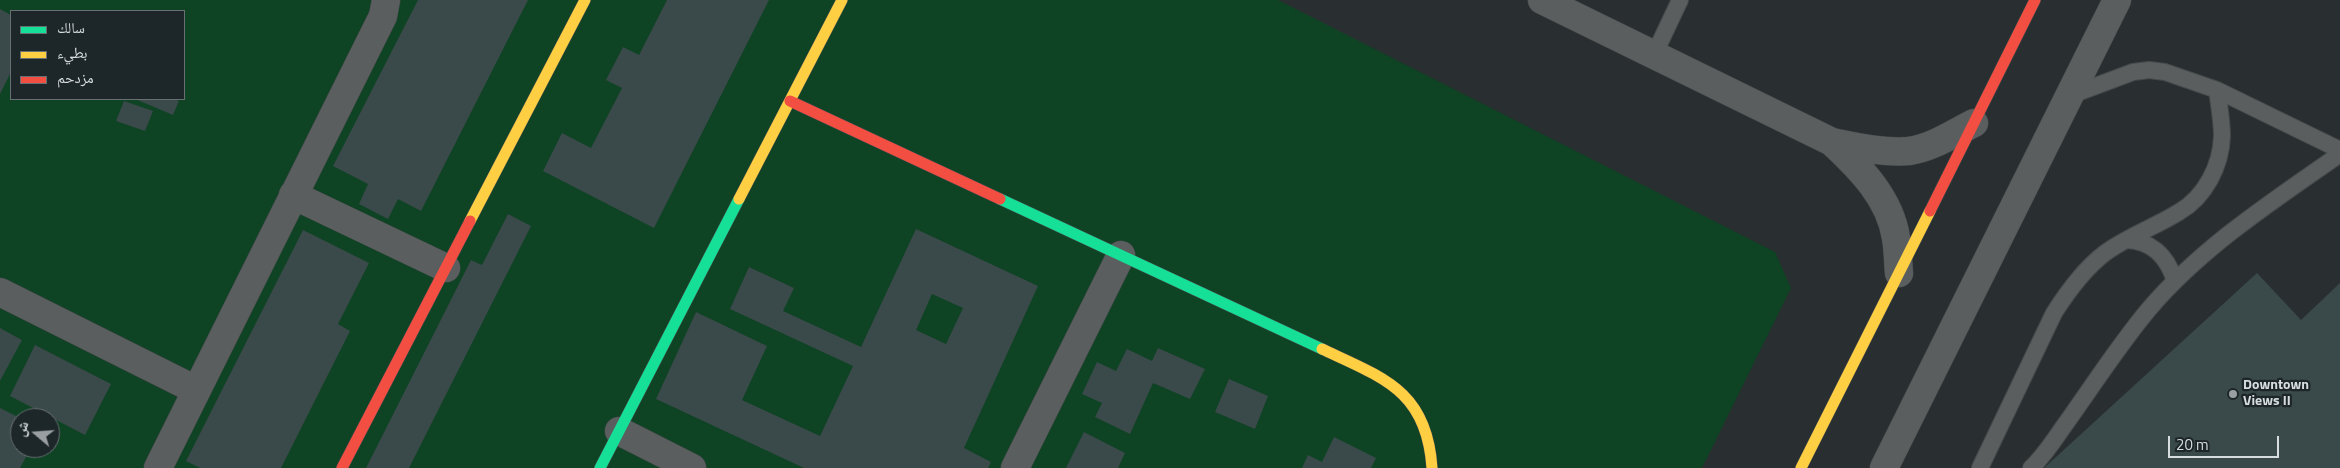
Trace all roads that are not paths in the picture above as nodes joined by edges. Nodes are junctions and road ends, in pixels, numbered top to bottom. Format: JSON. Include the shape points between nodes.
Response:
{"nodes":[{"id":1,"x":386,"y":0,"type":"edge"},
{"id":2,"x":585,"y":0,"type":"edge"},
{"id":3,"x":842,"y":0,"type":"edge"},
{"id":4,"x":1542,"y":0,"type":"edge"},
{"id":5,"x":1680,"y":0,"type":"edge"},
{"id":6,"x":2035,"y":0,"type":"edge"},
{"id":7,"x":2117,"y":0,"type":"edge"},
{"id":8,"x":1654,"y":55,"type":"junction"},
{"id":9,"x":2217,"y":90,"type":"junction"},
{"id":10,"x":2069,"y":96,"type":"junction"},
{"id":11,"x":790,"y":100,"type":"junction"},
{"id":12,"x":1974,"y":123,"type":"junction"},
{"id":13,"x":1832,"y":142,"type":"junction"},
{"id":14,"x":2340,"y":152,"type":"edge"},
{"id":15,"x":294,"y":195,"type":"junction"},
{"id":16,"x":2126,"y":240,"type":"junction"},
{"id":17,"x":1121,"y":255,"type":"junction"},
{"id":18,"x":446,"y":268,"type":"junction"},
{"id":19,"x":1899,"y":273,"type":"junction"},
{"id":20,"x":2175,"y":281,"type":"junction"},
{"id":21,"x":0,"y":292,"type":"edge"},
{"id":22,"x":196,"y":390,"type":"junction"},
{"id":23,"x":619,"y":432,"type":"junction"},
{"id":24,"x":158,"y":468,"type":"edge"},
{"id":25,"x":342,"y":468,"type":"edge"},
{"id":26,"x":600,"y":468,"type":"edge"},
{"id":27,"x":692,"y":468,"type":"edge"},
{"id":28,"x":1015,"y":468,"type":"edge"},
{"id":29,"x":1432,"y":468,"type":"edge"},
{"id":30,"x":1801,"y":468,"type":"edge"},
{"id":31,"x":1884,"y":468,"type":"edge"},
{"id":32,"x":1980,"y":468,"type":"edge"},
{"id":33,"x":2031,"y":468,"type":"edge"}],
"edges":[{"from":1,"to":15,"type":"street","via":[[383,16]]},
{"from":2,"to":18,"type":"street"},
{"from":3,"to":11,"type":"street"},
{"from":4,"to":8,"type":"street"},
{"from":5,"to":8,"type":"lane"},
{"from":6,"to":12,"type":"street"},
{"from":7,"to":10,"type":"street"},
{"from":8,"to":13,"type":"street"},
{"from":9,"to":10,"type":"lane","via":[[2165,72],[2149,70],[2133,72]]},
{"from":9,"to":14,"type":"lane"},
{"from":9,"to":16,"type":"lane","via":[[2222,134],[2216,169],[2207,184],[2180,212]]},
{"from":10,"to":31,"type":"street"},
{"from":11,"to":17,"type":"street"},
{"from":11,"to":23,"type":"street"},
{"from":12,"to":13,"type":"street","via":[[1939,141],[1910,150],[1870,149]]},
{"from":12,"to":19,"type":"street"},
{"from":13,"to":19,"type":"street","via":[[1864,172],[1885,206],[1896,236]]},
{"from":14,"to":20,"type":"lane","via":[[2238,226]]},
{"from":15,"to":18,"type":"street"},
{"from":15,"to":22,"type":"street"},
{"from":16,"to":20,"type":"lane","via":[[2139,240],[2152,246],[2170,267]]},
{"from":16,"to":32,"type":"lane","via":[[2085,272],[2054,314]]},
{"from":17,"to":28,"type":"street"},
{"from":17,"to":29,"type":"street","via":[[1373,373],[1400,390],[1419,415],[1431,445]]},
{"from":18,"to":25,"type":"street"},
{"from":19,"to":30,"type":"street"},
{"from":20,"to":33,"type":"lane","via":[[2124,341]]},
{"from":21,"to":22,"type":"street"},
{"from":22,"to":24,"type":"street"},
{"from":23,"to":26,"type":"street"},
{"from":23,"to":27,"type":"street"}]}
